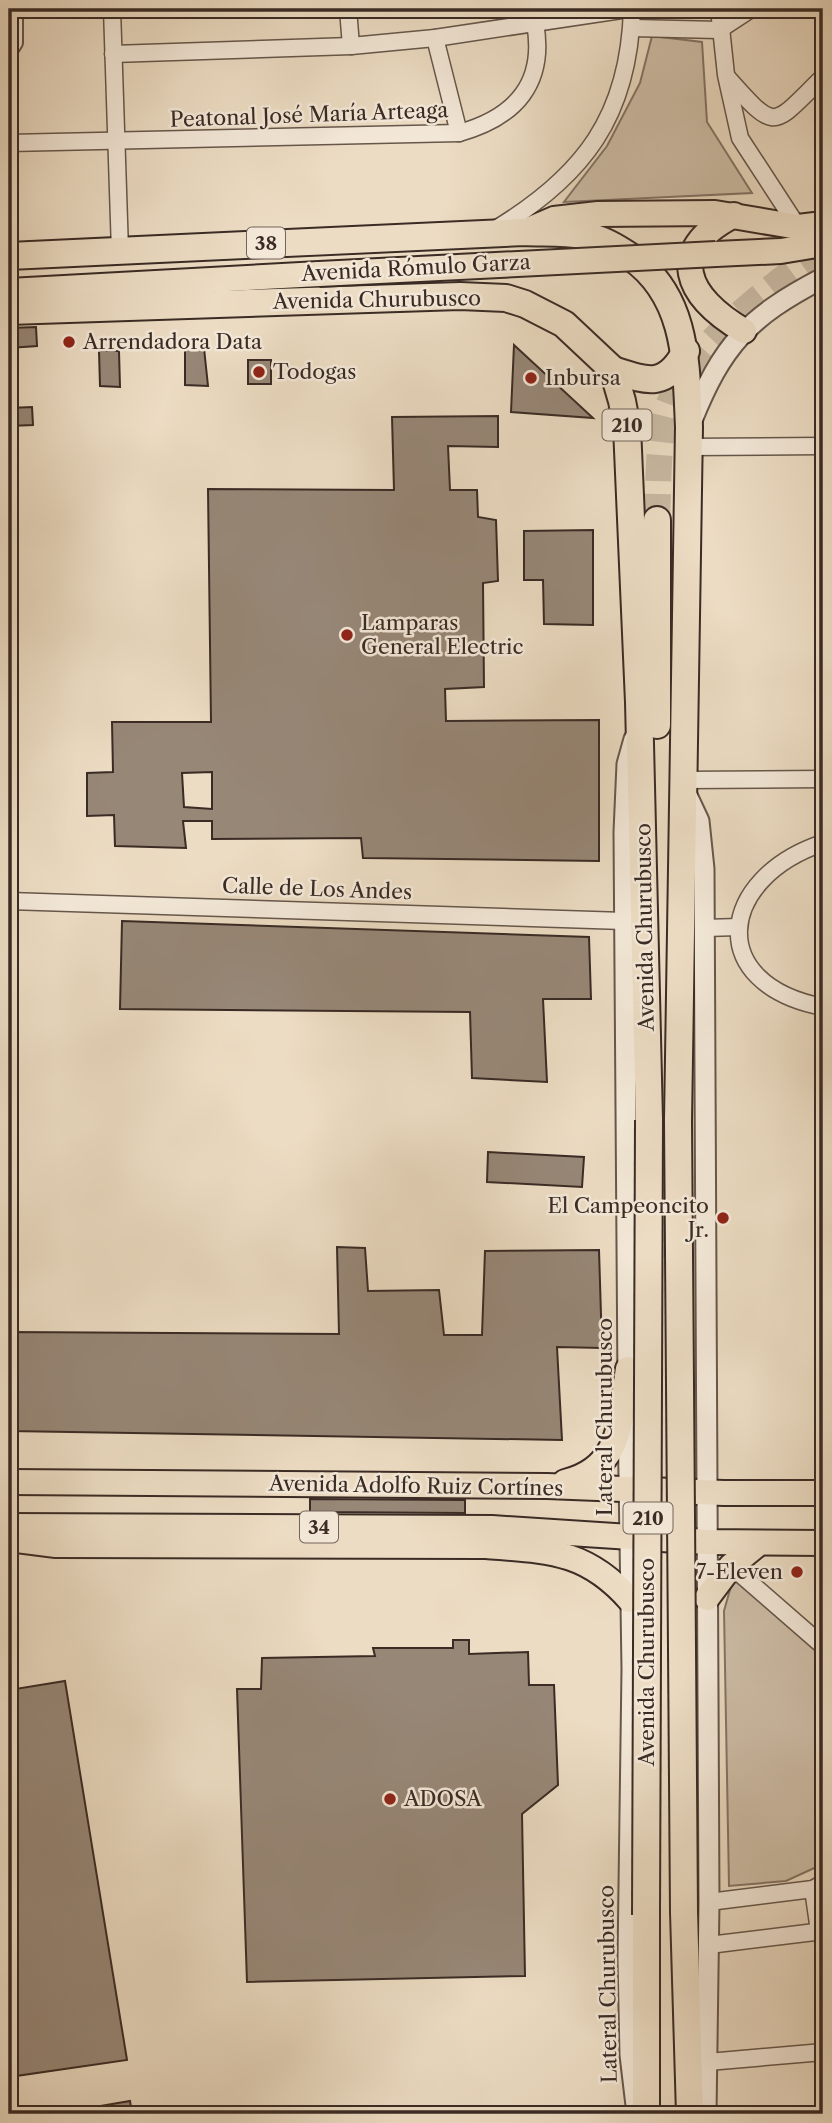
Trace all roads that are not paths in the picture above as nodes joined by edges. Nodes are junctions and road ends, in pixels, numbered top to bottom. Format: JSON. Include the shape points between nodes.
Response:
{"nodes":[{"id":1,"x":16,"y":9,"type":"edge"},
{"id":2,"x":111,"y":9,"type":"edge"},
{"id":3,"x":348,"y":9,"type":"edge"},
{"id":4,"x":630,"y":9,"type":"edge"},
{"id":5,"x":719,"y":9,"type":"edge"},
{"id":6,"x":751,"y":9,"type":"edge"},
{"id":7,"x":535,"y":23,"type":"junction"},
{"id":8,"x":632,"y":28,"type":"junction"},
{"id":9,"x":719,"y":30,"type":"junction"},
{"id":10,"x":435,"y":38,"type":"junction"},
{"id":11,"x":351,"y":46,"type":"junction"},
{"id":12,"x":9,"y":54,"type":"edge"},
{"id":13,"x":113,"y":54,"type":"junction"},
{"id":14,"x":726,"y":75,"type":"junction"},
{"id":15,"x":823,"y":78,"type":"edge"},
{"id":16,"x":459,"y":133,"type":"junction"},
{"id":17,"x":117,"y":142,"type":"junction"},
{"id":18,"x":9,"y":143,"type":"edge"},
{"id":19,"x":735,"y":214,"type":"junction"},
{"id":20,"x":823,"y":224,"type":"edge"},
{"id":21,"x":798,"y":227,"type":"junction"},
{"id":22,"x":524,"y":232,"type":"junction"},
{"id":23,"x":489,"y":233,"type":"junction"},
{"id":24,"x":823,"y":244,"type":"edge"},
{"id":25,"x":120,"y":251,"type":"junction"},
{"id":26,"x":9,"y":256,"type":"edge"},
{"id":27,"x":823,"y":278,"type":"edge"},
{"id":28,"x":9,"y":290,"type":"edge"},
{"id":29,"x":9,"y":311,"type":"edge"},
{"id":30,"x":744,"y":331,"type":"junction"},
{"id":31,"x":686,"y":351,"type":"junction"},
{"id":32,"x":614,"y":370,"type":"junction"},
{"id":33,"x":689,"y":437,"type":"junction"},
{"id":34,"x":823,"y":446,"type":"edge"},
{"id":35,"x":657,"y":520,"type":"tunnel mouth"},
{"id":36,"x":640,"y":721,"type":"junction"},
{"id":37,"x":823,"y":779,"type":"edge"},
{"id":38,"x":684,"y":784,"type":"junction"},
{"id":39,"x":823,"y":843,"type":"edge"},
{"id":40,"x":645,"y":897,"type":"junction"},
{"id":41,"x":9,"y":901,"type":"edge"},
{"id":42,"x":624,"y":921,"type":"junction"},
{"id":43,"x":704,"y":928,"type":"junction"},
{"id":44,"x":739,"y":928,"type":"junction"},
{"id":45,"x":823,"y":1007,"type":"edge"},
{"id":46,"x":706,"y":1368,"type":"junction"},
{"id":47,"x":628,"y":1369,"type":"junction"},
{"id":48,"x":628,"y":1432,"type":"junction"},
{"id":49,"x":706,"y":1433,"type":"junction"},
{"id":50,"x":9,"y":1482,"type":"edge"},
{"id":51,"x":547,"y":1486,"type":"junction"},
{"id":52,"x":628,"y":1490,"type":"junction"},
{"id":53,"x":707,"y":1492,"type":"junction"},
{"id":54,"x":823,"y":1493,"type":"edge"},
{"id":55,"x":9,"y":1526,"type":"edge"},
{"id":56,"x":629,"y":1537,"type":"junction"},
{"id":57,"x":9,"y":1539,"type":"edge"},
{"id":58,"x":707,"y":1542,"type":"junction"},
{"id":59,"x":759,"y":1543,"type":"junction"},
{"id":60,"x":823,"y":1543,"type":"edge"},
{"id":61,"x":731,"y":1566,"type":"junction"},
{"id":62,"x":707,"y":1598,"type":"junction"},
{"id":63,"x":630,"y":1600,"type":"junction"},
{"id":64,"x":823,"y":1646,"type":"edge"},
{"id":65,"x":818,"y":1886,"type":"edge"},
{"id":66,"x":709,"y":1902,"type":"junction"},
{"id":67,"x":821,"y":1931,"type":"edge"},
{"id":68,"x":709,"y":1945,"type":"junction"},
{"id":69,"x":823,"y":2052,"type":"edge"},
{"id":70,"x":708,"y":2062,"type":"junction"},
{"id":71,"x":637,"y":2114,"type":"edge"},
{"id":72,"x":646,"y":2114,"type":"edge"},
{"id":73,"x":690,"y":2114,"type":"edge"},
{"id":74,"x":706,"y":2114,"type":"edge"}],
"edges":[{"from":1,"to":12,"type":"street","via":[[16,43]]},
{"from":2,"to":13,"type":"street"},
{"from":3,"to":11,"type":"street"},
{"from":4,"to":7,"type":"street"},
{"from":4,"to":8,"type":"street"},
{"from":5,"to":9,"type":"street"},
{"from":6,"to":9,"type":"street"},
{"from":7,"to":10,"type":"street"},
{"from":7,"to":16,"type":"street","name":"Peatonal José María Arteaga","via":[[540,49],[513,108],[498,120]]},
{"from":8,"to":9,"type":"street"},
{"from":8,"to":23,"type":"street","via":[[617,102],[587,153],[533,205]]},
{"from":9,"to":14,"type":"street"},
{"from":10,"to":11,"type":"street"},
{"from":10,"to":16,"type":"street"},
{"from":11,"to":13,"type":"street"},
{"from":13,"to":17,"type":"street"},
{"from":14,"to":15,"type":"street","via":[[762,116],[775,118]]},
{"from":14,"to":21,"type":"street","via":[[740,138]]},
{"from":16,"to":17,"type":"street","name":"Peatonal José María Arteaga"},
{"from":17,"to":18,"type":"street","name":"Peatonal José María Arteaga"},
{"from":17,"to":25,"type":"street"},
{"from":19,"to":21,"type":"main road","name":"Avenida Rómulo Garza","number":"38"},
{"from":19,"to":22,"type":"main road","name":"Avenida Rómulo Garza","number":"38","via":[[571,215]]},
{"from":19,"to":30,"type":"main road","via":[[704,232],[693,250],[691,267],[708,306]]},
{"from":20,"to":21,"type":"main road","name":"Avenida Rómulo Garza","number":"38"},
{"from":22,"to":23,"type":"highway","number":"38"},
{"from":22,"to":31,"type":"highway","name":"Avenida Churubusco","number":"210","via":[[584,235],[614,245],[647,268],[663,288]]},
{"from":23,"to":25,"type":"highway","number":"38"},
{"from":24,"to":28,"type":"main road","name":"Avenida Rómulo Garza","number":"38","bridge":true,"via":[[780,251]]},
{"from":25,"to":26,"type":"highway","number":"38"},
{"from":27,"to":30,"type":"street"},
{"from":29,"to":32,"type":"highway","name":"Avenida Churubusco","via":[[506,298],[564,324]]},
{"from":30,"to":33,"type":"street","via":[[713,372]]},
{"from":31,"to":32,"type":"highway","via":[[675,369],[660,379],[639,379]]},
{"from":31,"to":33,"type":"highway","name":"Avenida Churubusco","number":"210"},
{"from":32,"to":36,"type":"highway","name":"Avenida Churubusco","number":"210","via":[[627,427]]},
{"from":33,"to":34,"type":"street"},
{"from":33,"to":38,"type":"highway","name":"Avenida Churubusco","number":"210"},
{"from":35,"to":40,"type":"highway","via":[[657,850]]},
{"from":36,"to":40,"type":"highway","name":"Avenida Churubusco","number":"210"},
{"from":36,"to":42,"type":"street","name":"Lateral Churubusco","via":[[627,764]]},
{"from":37,"to":38,"type":"street"},
{"from":38,"to":43,"type":"street","via":[[702,834]]},
{"from":38,"to":73,"type":"highway","name":"Avenida Churubusco","number":"210","bridge":true,"via":[[678,1121],[684,1912]]},
{"from":39,"to":44,"type":"street","via":[[782,860],[765,874],[746,900]]},
{"from":40,"to":72,"type":"highway","name":"Avenida Churubusco","number":"210","bridge":true,"via":[[649,1120]]},
{"from":41,"to":42,"type":"street","name":"Calle de Los Andes"},
{"from":42,"to":47,"type":"street","name":"Lateral Churubusco"},
{"from":43,"to":44,"type":"street"},
{"from":43,"to":46,"type":"street"},
{"from":44,"to":45,"type":"street","via":[[742,948],[758,977],[773,990]]},
{"from":46,"to":47,"type":"street"},
{"from":46,"to":49,"type":"street"},
{"from":47,"to":48,"type":"street","name":"Lateral Churubusco"},
{"from":47,"to":51,"type":"main road","via":[[612,1452],[583,1478]]},
{"from":48,"to":49,"type":"street"},
{"from":48,"to":52,"type":"street","name":"Lateral Churubusco"},
{"from":49,"to":53,"type":"street"},
{"from":50,"to":51,"type":"main road","name":"Avenida Adolfo Ruiz Cortínes","number":"34"},
{"from":51,"to":52,"type":"main road","name":"Avenida Adolfo Ruiz Cortínes","number":"34"},
{"from":52,"to":53,"type":"main road","name":"Avenida Adolfo Ruiz Cortínes","number":"34"},
{"from":52,"to":56,"type":"street","name":"Lateral Churubusco"},
{"from":53,"to":54,"type":"main road","name":"Avenida Adolfo Ruiz Cortínes","number":"34"},
{"from":53,"to":58,"type":"street"},
{"from":55,"to":56,"type":"main road","name":"Avenida Adolfo Ruiz Cortínes","number":"34","via":[[492,1528]]},
{"from":56,"to":58,"type":"main road","name":"Avenida Adolfo Ruiz Cortínes","number":"34"},
{"from":56,"to":63,"type":"street","name":"Lateral Churubusco"},
{"from":57,"to":63,"type":"main road","via":[[56,1545],[526,1549],[593,1565]]},
{"from":58,"to":59,"type":"main road","name":"Avenida Adolfo Ruiz Cortínes","number":"34"},
{"from":58,"to":62,"type":"street"},
{"from":59,"to":60,"type":"main road","name":"Avenida Adolfo Ruiz Cortínes","number":"34"},
{"from":59,"to":61,"type":"main road"},
{"from":61,"to":62,"type":"main road"},
{"from":61,"to":64,"type":"street"},
{"from":62,"to":66,"type":"street"},
{"from":63,"to":71,"type":"street","name":"Lateral Churubusco","via":[[628,1986],[629,2055]]},
{"from":65,"to":66,"type":"street"},
{"from":65,"to":67,"type":"street"},
{"from":66,"to":68,"type":"street"},
{"from":67,"to":68,"type":"street"},
{"from":68,"to":70,"type":"street"},
{"from":69,"to":70,"type":"street"},
{"from":70,"to":74,"type":"street"}]}
